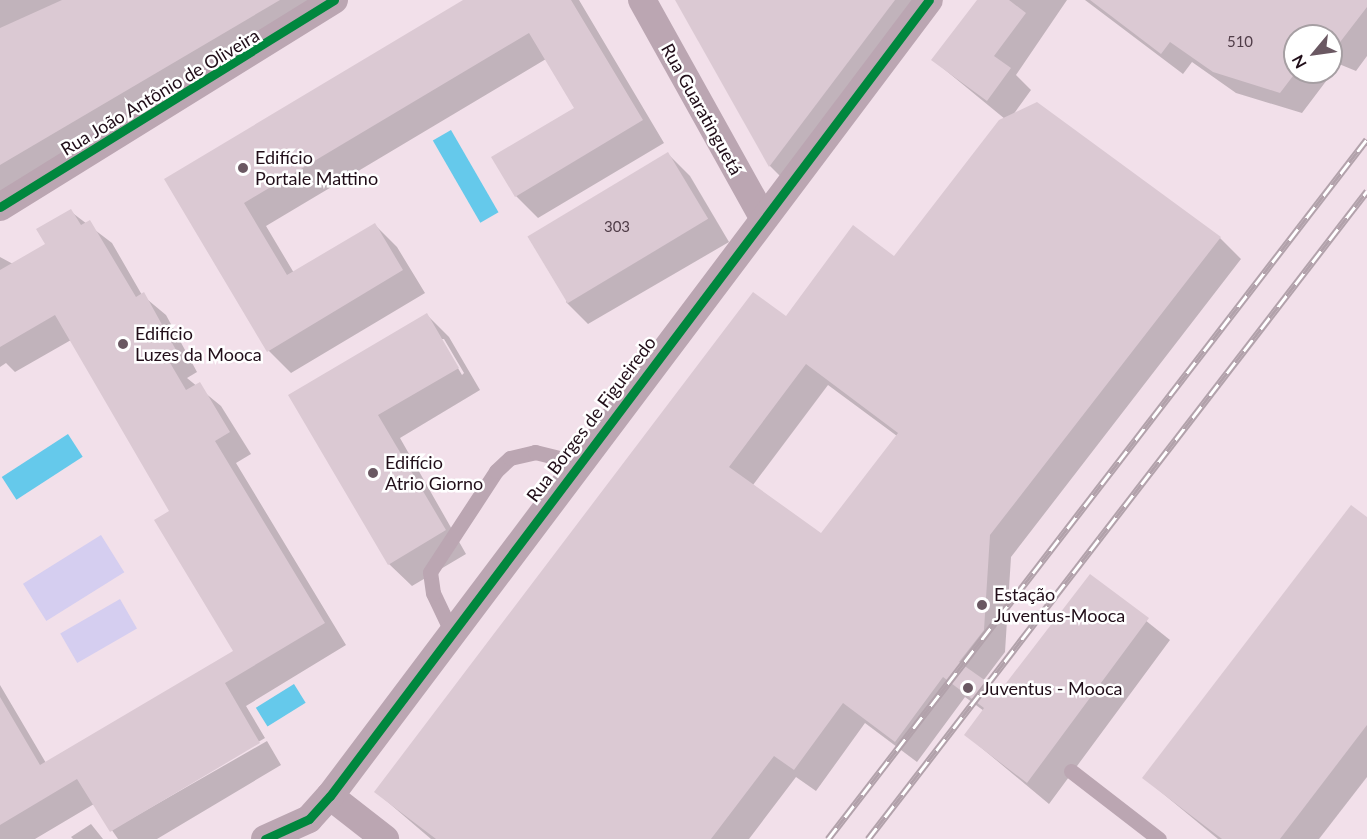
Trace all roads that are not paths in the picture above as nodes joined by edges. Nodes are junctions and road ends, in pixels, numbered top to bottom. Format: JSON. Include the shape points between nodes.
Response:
{"nodes":[{"id":1,"x":334,"y":0,"type":"edge"},
{"id":2,"x":642,"y":0,"type":"edge"},
{"id":3,"x":929,"y":0,"type":"edge"},
{"id":4,"x":0,"y":207,"type":"edge"},
{"id":5,"x":763,"y":217,"type":"junction"},
{"id":6,"x":579,"y":463,"type":"junction"},
{"id":7,"x":452,"y":633,"type":"junction"},
{"id":8,"x":1071,"y":771,"type":"dead end"},
{"id":9,"x":330,"y":796,"type":"junction"},
{"id":10,"x":265,"y":839,"type":"edge"},
{"id":11,"x":385,"y":839,"type":"edge"},
{"id":12,"x":1159,"y":839,"type":"edge"}],
"edges":[{"from":1,"to":4,"type":"street","name":"Rua João Antônio de Oliveira"},
{"from":2,"to":5,"type":"street","name":"Rua Guaratinguetá"},
{"from":3,"to":5,"type":"street","name":"Rua Borges de Figueiredo"},
{"from":5,"to":6,"type":"street","name":"Rua Borges de Figueiredo"},
{"from":6,"to":7,"type":"street","name":"Rua Borges de Figueiredo"},
{"from":6,"to":7,"type":"lane","via":[[535,452],[510,458],[496,471],[430,572],[433,593]]},
{"from":7,"to":9,"type":"street","name":"Rua Borges de Figueiredo"},
{"from":8,"to":12,"type":"lane"},
{"from":9,"to":10,"type":"street","name":"Rua Borges de Figueiredo","via":[[309,819]]},
{"from":9,"to":11,"type":"street"}]}
